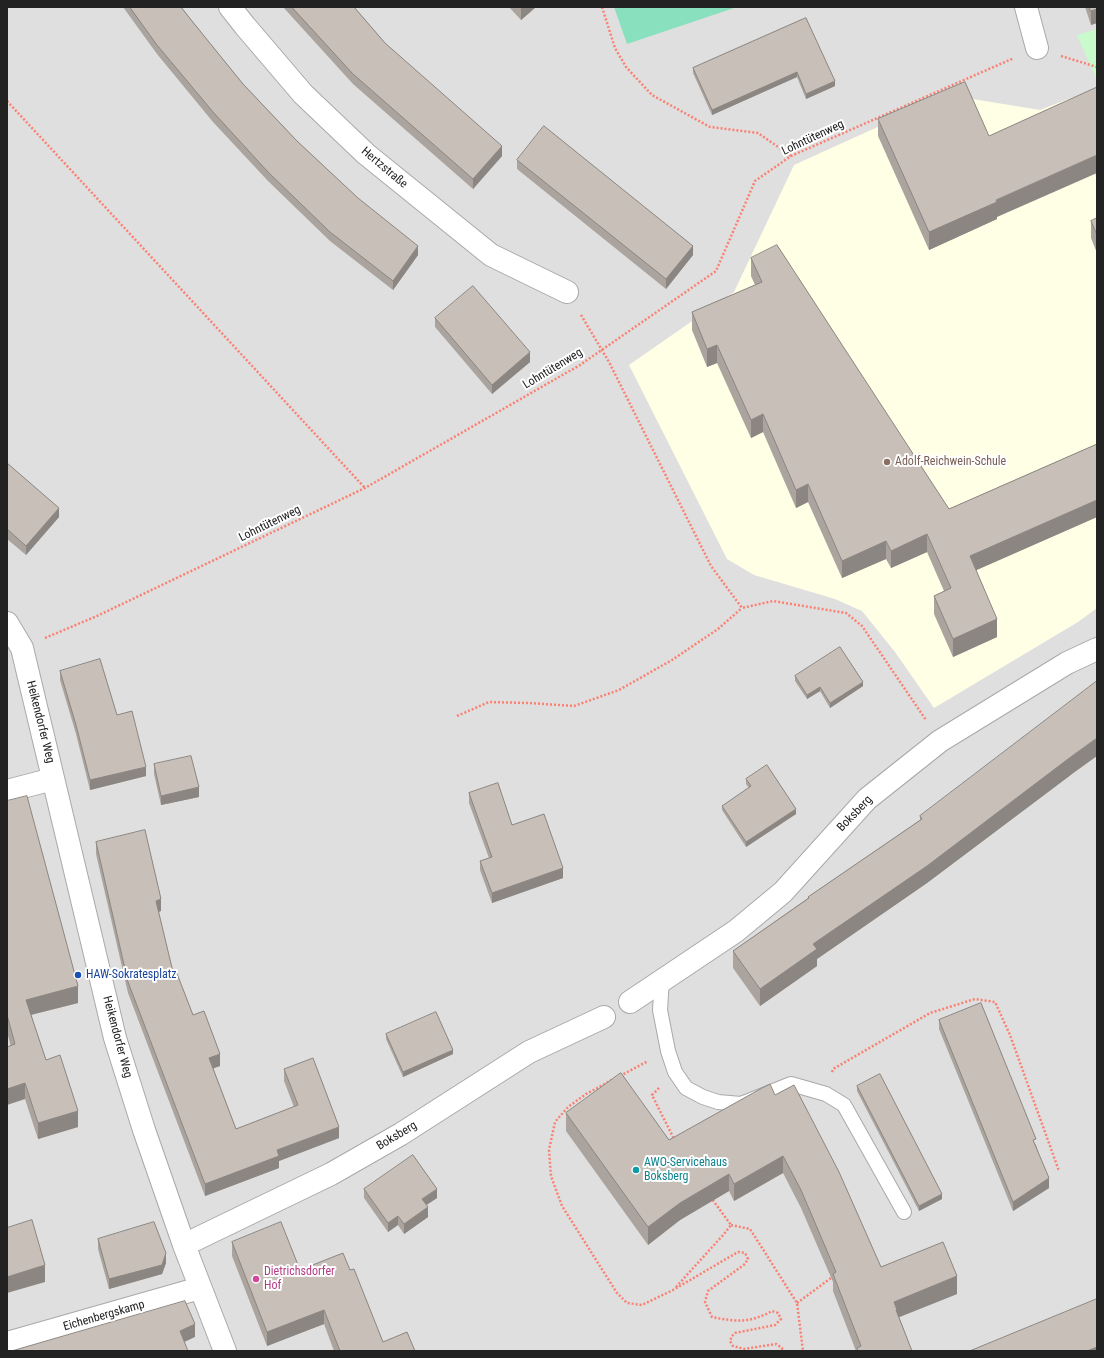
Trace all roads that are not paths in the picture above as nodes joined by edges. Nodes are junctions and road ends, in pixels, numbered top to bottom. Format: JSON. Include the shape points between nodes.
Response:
{"nodes":[{"id":1,"x":230,"y":7,"type":"edge"},
{"id":2,"x":1026,"y":7,"type":"edge"},
{"id":3,"x":1037,"y":48,"type":"road end"},
{"id":4,"x":567,"y":292,"type":"road end"},
{"id":5,"x":7,"y":623,"type":"edge"},
{"id":6,"x":1097,"y":649,"type":"edge"},
{"id":7,"x":54,"y":779,"type":"junction"},
{"id":8,"x":7,"y":791,"type":"edge"},
{"id":9,"x":662,"y":979,"type":"junction"},
{"id":10,"x":630,"y":1002,"type":"dead end"},
{"id":11,"x":604,"y":1017,"type":"dead end"},
{"id":12,"x":904,"y":1212,"type":"dead end"},
{"id":13,"x":184,"y":1245,"type":"junction"},
{"id":14,"x":200,"y":1288,"type":"junction"},
{"id":15,"x":7,"y":1343,"type":"edge"},
{"id":16,"x":225,"y":1351,"type":"edge"}],
"edges":[{"from":1,"to":4,"type":"street","name":"Hertzstraße","via":[[303,94],[366,154],[491,255]]},
{"from":2,"to":3,"type":"street"},
{"from":5,"to":7,"type":"street","name":"Heikendorfer Weg","via":[[22,648]]},
{"from":6,"to":9,"type":"street","name":"Boksberg","via":[[1067,663],[940,741],[867,799],[783,892],[736,931]]},
{"from":7,"to":8,"type":"street"},
{"from":7,"to":13,"type":"street","name":"Heikendorfer Weg","via":[[115,1038]]},
{"from":9,"to":10,"type":"street","name":"Boksberg"},
{"from":9,"to":12,"type":"lane","via":[[660,1010],[668,1051],[675,1072],[686,1088],[718,1102],[741,1104],[792,1084],[826,1094],[844,1105]]},
{"from":11,"to":13,"type":"street","name":"Boksberg","via":[[529,1052],[401,1134],[331,1174]]},
{"from":13,"to":14,"type":"street","name":"Heikendorfer Weg"},
{"from":14,"to":15,"type":"street","name":"Eichenbergskamp"},
{"from":14,"to":16,"type":"street","name":"Heikendorfer Weg"}]}
